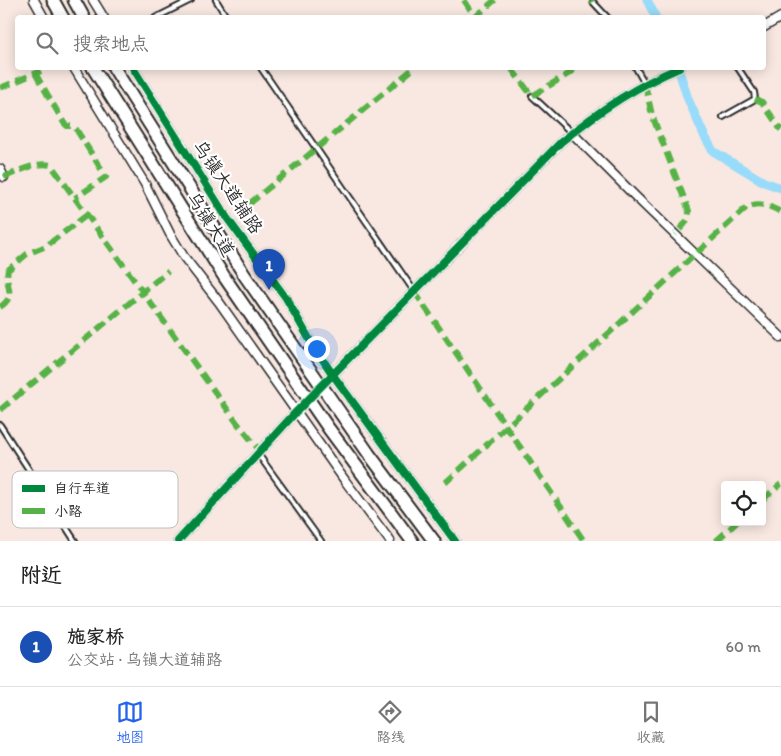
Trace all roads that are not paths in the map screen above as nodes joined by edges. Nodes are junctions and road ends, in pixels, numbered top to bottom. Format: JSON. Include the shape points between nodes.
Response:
{"nodes":[{"id":1,"x":53,"y":0,"type":"edge"},
{"id":2,"x":74,"y":0,"type":"edge"},
{"id":3,"x":93,"y":0,"type":"edge"},
{"id":4,"x":191,"y":0,"type":"edge"},
{"id":5,"x":216,"y":0,"type":"edge"},
{"id":6,"x":593,"y":2,"type":"dead end"},
{"id":7,"x":36,"y":3,"type":"edge"},
{"id":8,"x":42,"y":15,"type":"edge"},
{"id":9,"x":61,"y":15,"type":"edge"},
{"id":10,"x":82,"y":15,"type":"edge"},
{"id":11,"x":102,"y":15,"type":"edge"},
{"id":12,"x":161,"y":15,"type":"edge"},
{"id":13,"x":225,"y":15,"type":"edge"},
{"id":14,"x":605,"y":15,"type":"edge"},
{"id":15,"x":781,"y":18,"type":"edge"},
{"id":16,"x":766,"y":25,"type":"edge"},
{"id":17,"x":75,"y":70,"type":"edge"},
{"id":18,"x":94,"y":70,"type":"edge"},
{"id":19,"x":115,"y":70,"type":"edge"},
{"id":20,"x":134,"y":70,"type":"edge"},
{"id":21,"x":262,"y":70,"type":"edge"},
{"id":22,"x":637,"y":70,"type":"edge"},
{"id":23,"x":674,"y":70,"type":"edge"},
{"id":24,"x":739,"y":70,"type":"edge"},
{"id":25,"x":644,"y":84,"type":"junction"},
{"id":26,"x":532,"y":96,"type":"dead end"},
{"id":27,"x":723,"y":117,"type":"dead end"},
{"id":28,"x":572,"y":133,"type":"junction"},
{"id":29,"x":0,"y":169,"type":"edge"},
{"id":30,"x":2,"y":178,"type":"edge"},
{"id":31,"x":414,"y":291,"type":"junction"},
{"id":32,"x":781,"y":337,"type":"edge"},
{"id":33,"x":333,"y":375,"type":"junction"},
{"id":34,"x":322,"y":386,"type":"junction"},
{"id":35,"x":309,"y":400,"type":"junction"},
{"id":36,"x":296,"y":412,"type":"junction"},
{"id":37,"x":0,"y":426,"type":"edge"},
{"id":38,"x":258,"y":454,"type":"junction"},
{"id":39,"x":29,"y":471,"type":"edge"},
{"id":40,"x":67,"y":528,"type":"edge"},
{"id":41,"x":75,"y":541,"type":"edge"},
{"id":42,"x":178,"y":541,"type":"edge"},
{"id":43,"x":321,"y":541,"type":"edge"},
{"id":44,"x":390,"y":541,"type":"edge"},
{"id":45,"x":412,"y":541,"type":"edge"},
{"id":46,"x":434,"y":541,"type":"edge"},
{"id":47,"x":456,"y":541,"type":"edge"}],
"edges":[{"from":1,"to":9,"type":"main road"},
{"from":2,"to":10,"type":"main road"},
{"from":3,"to":11,"type":"street"},
{"from":4,"to":12,"type":"lane"},
{"from":5,"to":13,"type":"lane"},
{"from":6,"to":14,"type":"lane"},
{"from":7,"to":8,"type":"street"},
{"from":15,"to":16,"type":"street"},
{"from":17,"to":36,"type":"street","via":[[145,184],[180,252]]},
{"from":18,"to":35,"type":"main road","name":"乌镇大道","via":[[200,241]]},
{"from":19,"to":34,"type":"main road","name":"乌镇大道","via":[[226,248]]},
{"from":20,"to":33,"type":"street","name":"乌镇大道辅路","via":[[227,218],[286,298]]},
{"from":21,"to":31,"type":"lane"},
{"from":22,"to":25,"type":"lane"},
{"from":23,"to":25,"type":"street"},
{"from":24,"to":27,"type":"lane","via":[[754,92],[755,100]]},
{"from":25,"to":28,"type":"street"},
{"from":26,"to":28,"type":"lane"},
{"from":28,"to":31,"type":"street"},
{"from":28,"to":32,"type":"street"},
{"from":29,"to":30,"type":"street"},
{"from":31,"to":33,"type":"street"},
{"from":33,"to":34,"type":"street"},
{"from":33,"to":47,"type":"street","name":"乌镇大道辅路"},
{"from":34,"to":35,"type":"street"},
{"from":34,"to":46,"type":"main road","name":"乌镇大道"},
{"from":35,"to":36,"type":"street"},
{"from":35,"to":45,"type":"main road","name":"乌镇大道"},
{"from":36,"to":38,"type":"street"},
{"from":36,"to":44,"type":"street"},
{"from":37,"to":39,"type":"lane"},
{"from":38,"to":42,"type":"street"},
{"from":38,"to":43,"type":"lane"},
{"from":40,"to":41,"type":"lane"}]}
